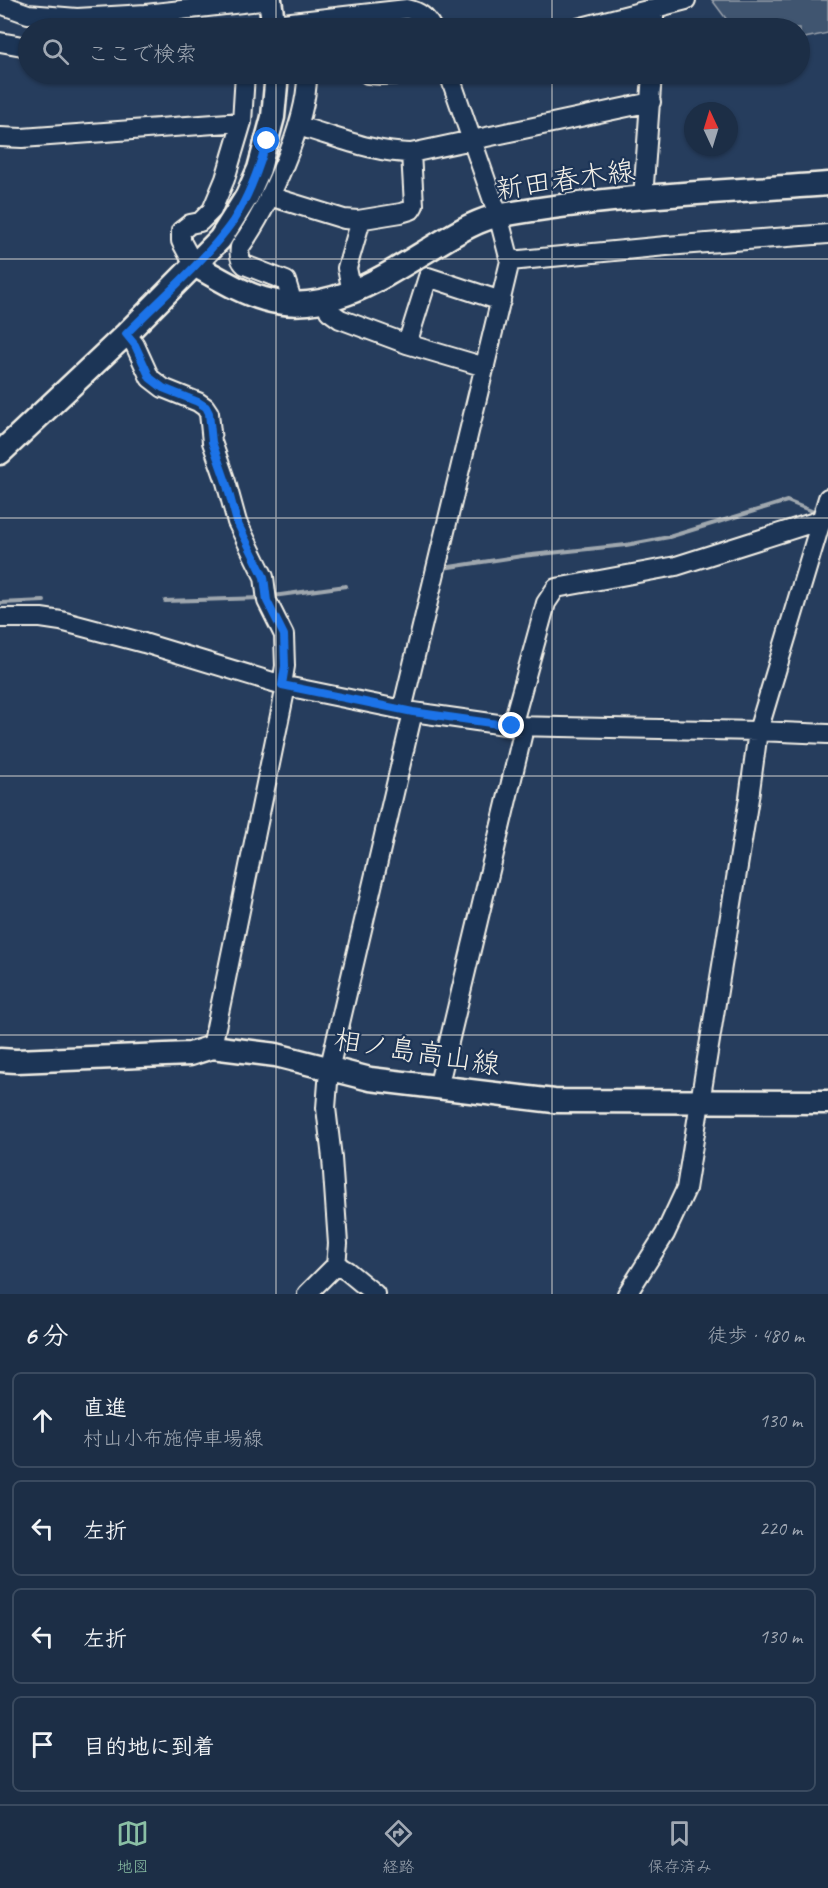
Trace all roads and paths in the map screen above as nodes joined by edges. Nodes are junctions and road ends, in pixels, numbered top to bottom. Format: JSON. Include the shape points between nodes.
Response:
{"nodes":[{"id":1,"x":270,"y":0,"type":"edge"},
{"id":2,"x":686,"y":0,"type":"edge"},
{"id":3,"x":0,"y":4,"type":"edge"},
{"id":4,"x":654,"y":8,"type":"junction"},
{"id":5,"x":273,"y":18,"type":"edge"},
{"id":6,"x":337,"y":18,"type":"edge"},
{"id":7,"x":425,"y":18,"type":"edge"},
{"id":8,"x":616,"y":18,"type":"edge"},
{"id":9,"x":654,"y":18,"type":"edge"},
{"id":10,"x":0,"y":42,"type":"edge"},
{"id":11,"x":18,"y":45,"type":"edge"},
{"id":12,"x":244,"y":84,"type":"edge"},
{"id":13,"x":276,"y":84,"type":"edge"},
{"id":14,"x":306,"y":84,"type":"edge"},
{"id":15,"x":452,"y":84,"type":"edge"},
{"id":16,"x":652,"y":84,"type":"edge"},
{"id":17,"x":651,"y":102,"type":"junction"},
{"id":18,"x":242,"y":122,"type":"junction"},
{"id":19,"x":298,"y":126,"type":"junction"},
{"id":20,"x":0,"y":137,"type":"edge"},
{"id":21,"x":472,"y":140,"type":"junction"},
{"id":22,"x":411,"y":153,"type":"junction"},
{"id":23,"x":828,"y":184,"type":"edge"},
{"id":24,"x":269,"y":196,"type":"junction"},
{"id":25,"x":643,"y":198,"type":"junction"},
{"id":26,"x":498,"y":215,"type":"junction"},
{"id":27,"x":361,"y":220,"type":"junction"},
{"id":28,"x":828,"y":234,"type":"edge"},
{"id":29,"x":510,"y":261,"type":"junction"},
{"id":30,"x":194,"y":265,"type":"junction"},
{"id":31,"x":352,"y":292,"type":"junction"},
{"id":32,"x":326,"y":300,"type":"junction"},
{"id":33,"x":501,"y":301,"type":"junction"},
{"id":34,"x":290,"y":304,"type":"junction"},
{"id":35,"x":126,"y":334,"type":"junction"},
{"id":36,"x":407,"y":344,"type":"junction"},
{"id":37,"x":485,"y":367,"type":"junction"},
{"id":38,"x":0,"y":453,"type":"edge"},
{"id":39,"x":828,"y":500,"type":"edge"},
{"id":40,"x":820,"y":520,"type":"junction"},
{"id":41,"x":0,"y":618,"type":"edge"},
{"id":42,"x":284,"y":685,"type":"junction"},
{"id":43,"x":408,"y":711,"type":"junction"},
{"id":44,"x":518,"y":727,"type":"junction"},
{"id":45,"x":758,"y":730,"type":"junction"},
{"id":46,"x":828,"y":735,"type":"edge"},
{"id":47,"x":212,"y":1047,"type":"junction"},
{"id":48,"x":0,"y":1060,"type":"edge"},
{"id":49,"x":330,"y":1070,"type":"junction"},
{"id":50,"x":438,"y":1089,"type":"junction"},
{"id":51,"x":699,"y":1101,"type":"junction"},
{"id":52,"x":828,"y":1102,"type":"edge"},
{"id":53,"x":336,"y":1265,"type":"junction"},
{"id":54,"x":307,"y":1294,"type":"edge"},
{"id":55,"x":375,"y":1294,"type":"edge"},
{"id":56,"x":627,"y":1294,"type":"edge"}],
"edges":[{"from":1,"to":3,"type":"street","via":[[77,18],[28,14]]},
{"from":1,"to":5,"type":"main road"},
{"from":2,"to":4,"type":"street"},
{"from":4,"to":8,"type":"street"},
{"from":4,"to":9,"type":"street"},
{"from":6,"to":7,"type":"street","via":[[407,9]]},
{"from":10,"to":11,"type":"street"},
{"from":12,"to":18,"type":"street"},
{"from":13,"to":30,"type":"main road","via":[[273,117],[253,183],[220,239]]},
{"from":14,"to":19,"type":"street"},
{"from":15,"to":21,"type":"street"},
{"from":16,"to":17,"type":"street"},
{"from":17,"to":21,"type":"street"},
{"from":17,"to":25,"type":"street"},
{"from":18,"to":20,"type":"street"},
{"from":18,"to":30,"type":"street","via":[[212,210],[200,222],[181,231],[181,241]]},
{"from":19,"to":22,"type":"street","via":[[381,150]]},
{"from":19,"to":24,"type":"street"},
{"from":21,"to":22,"type":"street"},
{"from":21,"to":26,"type":"street"},
{"from":22,"to":27,"type":"street","via":[[415,197],[411,210]]},
{"from":23,"to":25,"type":"main road","name":"新田春木線"},
{"from":24,"to":27,"type":"street","via":[[345,219]]},
{"from":24,"to":34,"type":"street","via":[[240,247],[239,256],[245,265],[286,282]]},
{"from":25,"to":26,"type":"main road","name":"新田春木線"},
{"from":26,"to":29,"type":"street"},
{"from":26,"to":31,"type":"main road","name":"新田春木線","via":[[454,234]]},
{"from":27,"to":31,"type":"street","via":[[347,268]]},
{"from":28,"to":29,"type":"street"},
{"from":29,"to":33,"type":"street"},
{"from":30,"to":34,"type":"main road","name":"新田春木線","via":[[244,292]]},
{"from":30,"to":35,"type":"main road"},
{"from":31,"to":32,"type":"main road","name":"新田春木線"},
{"from":32,"to":34,"type":"main road","name":"新田春木線"},
{"from":32,"to":36,"type":"street","via":[[329,311],[340,319]]},
{"from":33,"to":36,"type":"street","via":[[428,277]]},
{"from":33,"to":37,"type":"street"},
{"from":35,"to":38,"type":"main road"},
{"from":35,"to":42,"type":"street","via":[[150,378],[163,388],[198,402],[209,413],[214,449],[237,522],[264,577],[267,597],[284,635]]},
{"from":36,"to":37,"type":"street"},
{"from":37,"to":43,"type":"street"},
{"from":39,"to":40,"type":"street"},
{"from":40,"to":44,"type":"street","via":[[676,566],[556,588],[546,603]]},
{"from":40,"to":45,"type":"street"},
{"from":41,"to":42,"type":"street","via":[[41,618],[80,625]]},
{"from":42,"to":43,"type":"street"},
{"from":42,"to":47,"type":"street"},
{"from":43,"to":44,"type":"street"},
{"from":43,"to":49,"type":"street"},
{"from":44,"to":45,"type":"street"},
{"from":44,"to":50,"type":"street"},
{"from":45,"to":46,"type":"street"},
{"from":45,"to":51,"type":"street"},
{"from":47,"to":48,"type":"main road","name":"相ノ島高山線","via":[[190,1054]]},
{"from":47,"to":49,"type":"main road","name":"相ノ島高山線","via":[[276,1055]]},
{"from":49,"to":50,"type":"main road","name":"相ノ島高山線"},
{"from":49,"to":53,"type":"street","via":[[326,1108],[338,1244]]},
{"from":50,"to":51,"type":"main road","name":"相ノ島高山線","via":[[554,1101]]},
{"from":51,"to":52,"type":"main road","name":"相ノ島高山線"},
{"from":51,"to":56,"type":"street","via":[[686,1189],[665,1234]]},
{"from":53,"to":54,"type":"street"},
{"from":53,"to":55,"type":"street"}]}
